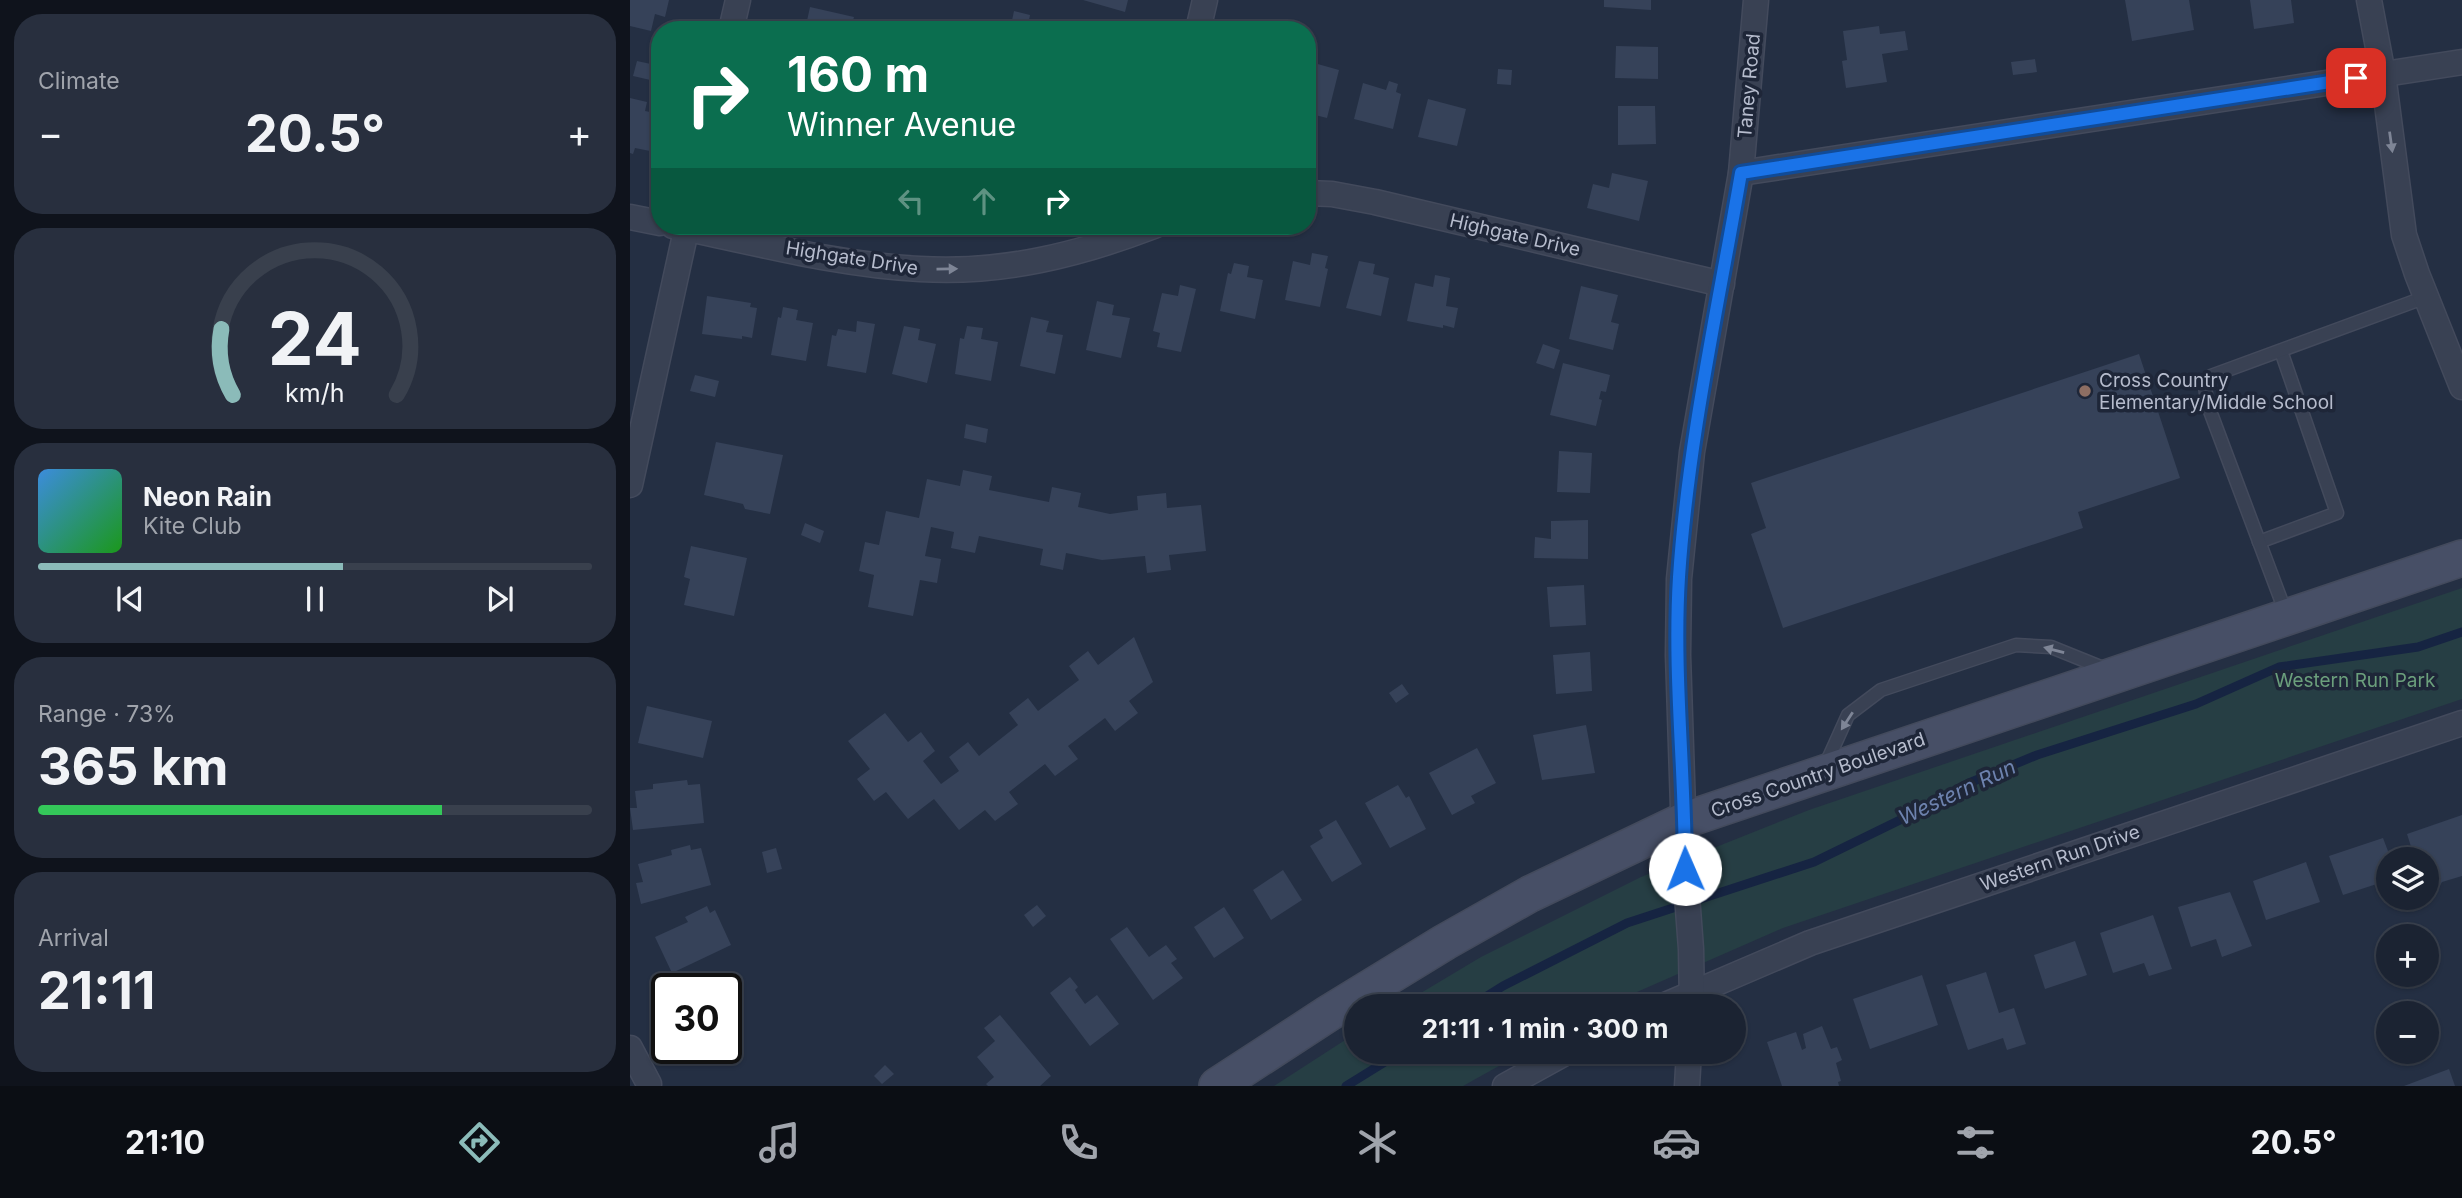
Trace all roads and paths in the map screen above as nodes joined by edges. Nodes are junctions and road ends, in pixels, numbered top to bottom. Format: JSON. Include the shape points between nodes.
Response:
{"nodes":[{"id":1,"x":738,"y":0,"type":"edge"},
{"id":2,"x":1205,"y":0,"type":"edge"},
{"id":3,"x":1756,"y":0,"type":"edge"},
{"id":4,"x":2369,"y":0,"type":"edge"},
{"id":5,"x":733,"y":21,"type":"edge"},
{"id":6,"x":1200,"y":21,"type":"edge"},
{"id":7,"x":2462,"y":62,"type":"edge"},
{"id":8,"x":2382,"y":74,"type":"junction"},
{"id":9,"x":1741,"y":173,"type":"junction"},
{"id":10,"x":1316,"y":193,"type":"edge"},
{"id":11,"x":630,"y":217,"type":"edge"},
{"id":12,"x":651,"y":221,"type":"edge"},
{"id":13,"x":680,"y":235,"type":"edge"},
{"id":14,"x":721,"y":235,"type":"edge"},
{"id":15,"x":1129,"y":235,"type":"edge"},
{"id":16,"x":1722,"y":284,"type":"junction"},
{"id":17,"x":2427,"y":297,"type":"junction"},
{"id":18,"x":2281,"y":351,"type":"junction"},
{"id":19,"x":2462,"y":387,"type":"edge"},
{"id":20,"x":630,"y":485,"type":"edge"},
{"id":21,"x":2259,"y":542,"type":"junction"},
{"id":22,"x":2462,"y":558,"type":"edge"},
{"id":23,"x":2288,"y":617,"type":"junction"},
{"id":24,"x":2118,"y":674,"type":"junction"},
{"id":25,"x":2462,"y":723,"type":"edge"},
{"id":26,"x":1822,"y":774,"type":"junction"},
{"id":27,"x":1685,"y":820,"type":"junction"},
{"id":28,"x":1692,"y":994,"type":"edge"},
{"id":29,"x":1703,"y":994,"type":"edge"},
{"id":30,"x":630,"y":1048,"type":"edge"},
{"id":31,"x":1545,"y":1064,"type":"edge"},
{"id":32,"x":1689,"y":1064,"type":"edge"},
{"id":33,"x":643,"y":1083,"type":"edge"},
{"id":34,"x":1217,"y":1086,"type":"edge"},
{"id":35,"x":1505,"y":1086,"type":"edge"},
{"id":36,"x":1688,"y":1086,"type":"edge"}],
"edges":[{"from":1,"to":5,"type":"street"},
{"from":2,"to":6,"type":"street"},
{"from":3,"to":9,"type":"street","name":"Taney Road"},
{"from":4,"to":8,"type":"street"},
{"from":7,"to":8,"type":"street"},
{"from":8,"to":9,"type":"street"},
{"from":8,"to":17,"type":"street","one_way":true,"via":[[2404,235]]},
{"from":9,"to":16,"type":"street","name":"Taney Road"},
{"from":10,"to":16,"type":"street","name":"Highgate Drive","via":[[1375,202]]},
{"from":11,"to":12,"type":"street"},
{"from":13,"to":20,"type":"street"},
{"from":14,"to":15,"type":"street","name":"Highgate Drive","one_way":true,"via":[[852,262],[920,269],[1042,261]]},
{"from":16,"to":27,"type":"street","name":"Taney Road","via":[[1692,453],[1679,579]]},
{"from":17,"to":18,"type":"lane"},
{"from":17,"to":19,"type":"street"},
{"from":18,"to":21,"type":"lane","via":[[2211,376],[2205,385],[2207,402]]},
{"from":18,"to":21,"type":"lane","via":[[2337,513]]},
{"from":21,"to":23,"type":"lane"},
{"from":22,"to":23,"type":"main road","name":"Cross Country Boulevard"},
{"from":23,"to":24,"type":"main road","name":"Cross Country Boulevard"},
{"from":24,"to":26,"type":"main road","name":"Cross Country Boulevard"},
{"from":24,"to":26,"type":"lane","one_way":true,"via":[[2051,647],[2016,645],[1881,690],[1848,715]]},
{"from":25,"to":29,"type":"street","name":"Western Run Drive","via":[[1810,943]]},
{"from":26,"to":27,"type":"main road","name":"Cross Country Boulevard"},
{"from":27,"to":28,"type":"street","name":"Taney Road"},
{"from":27,"to":34,"type":"main road","name":"Cross Country Boulevard","via":[[1530,894],[1445,942]]},
{"from":30,"to":33,"type":"street"},
{"from":31,"to":35,"type":"street"},
{"from":32,"to":36,"type":"street"}]}
